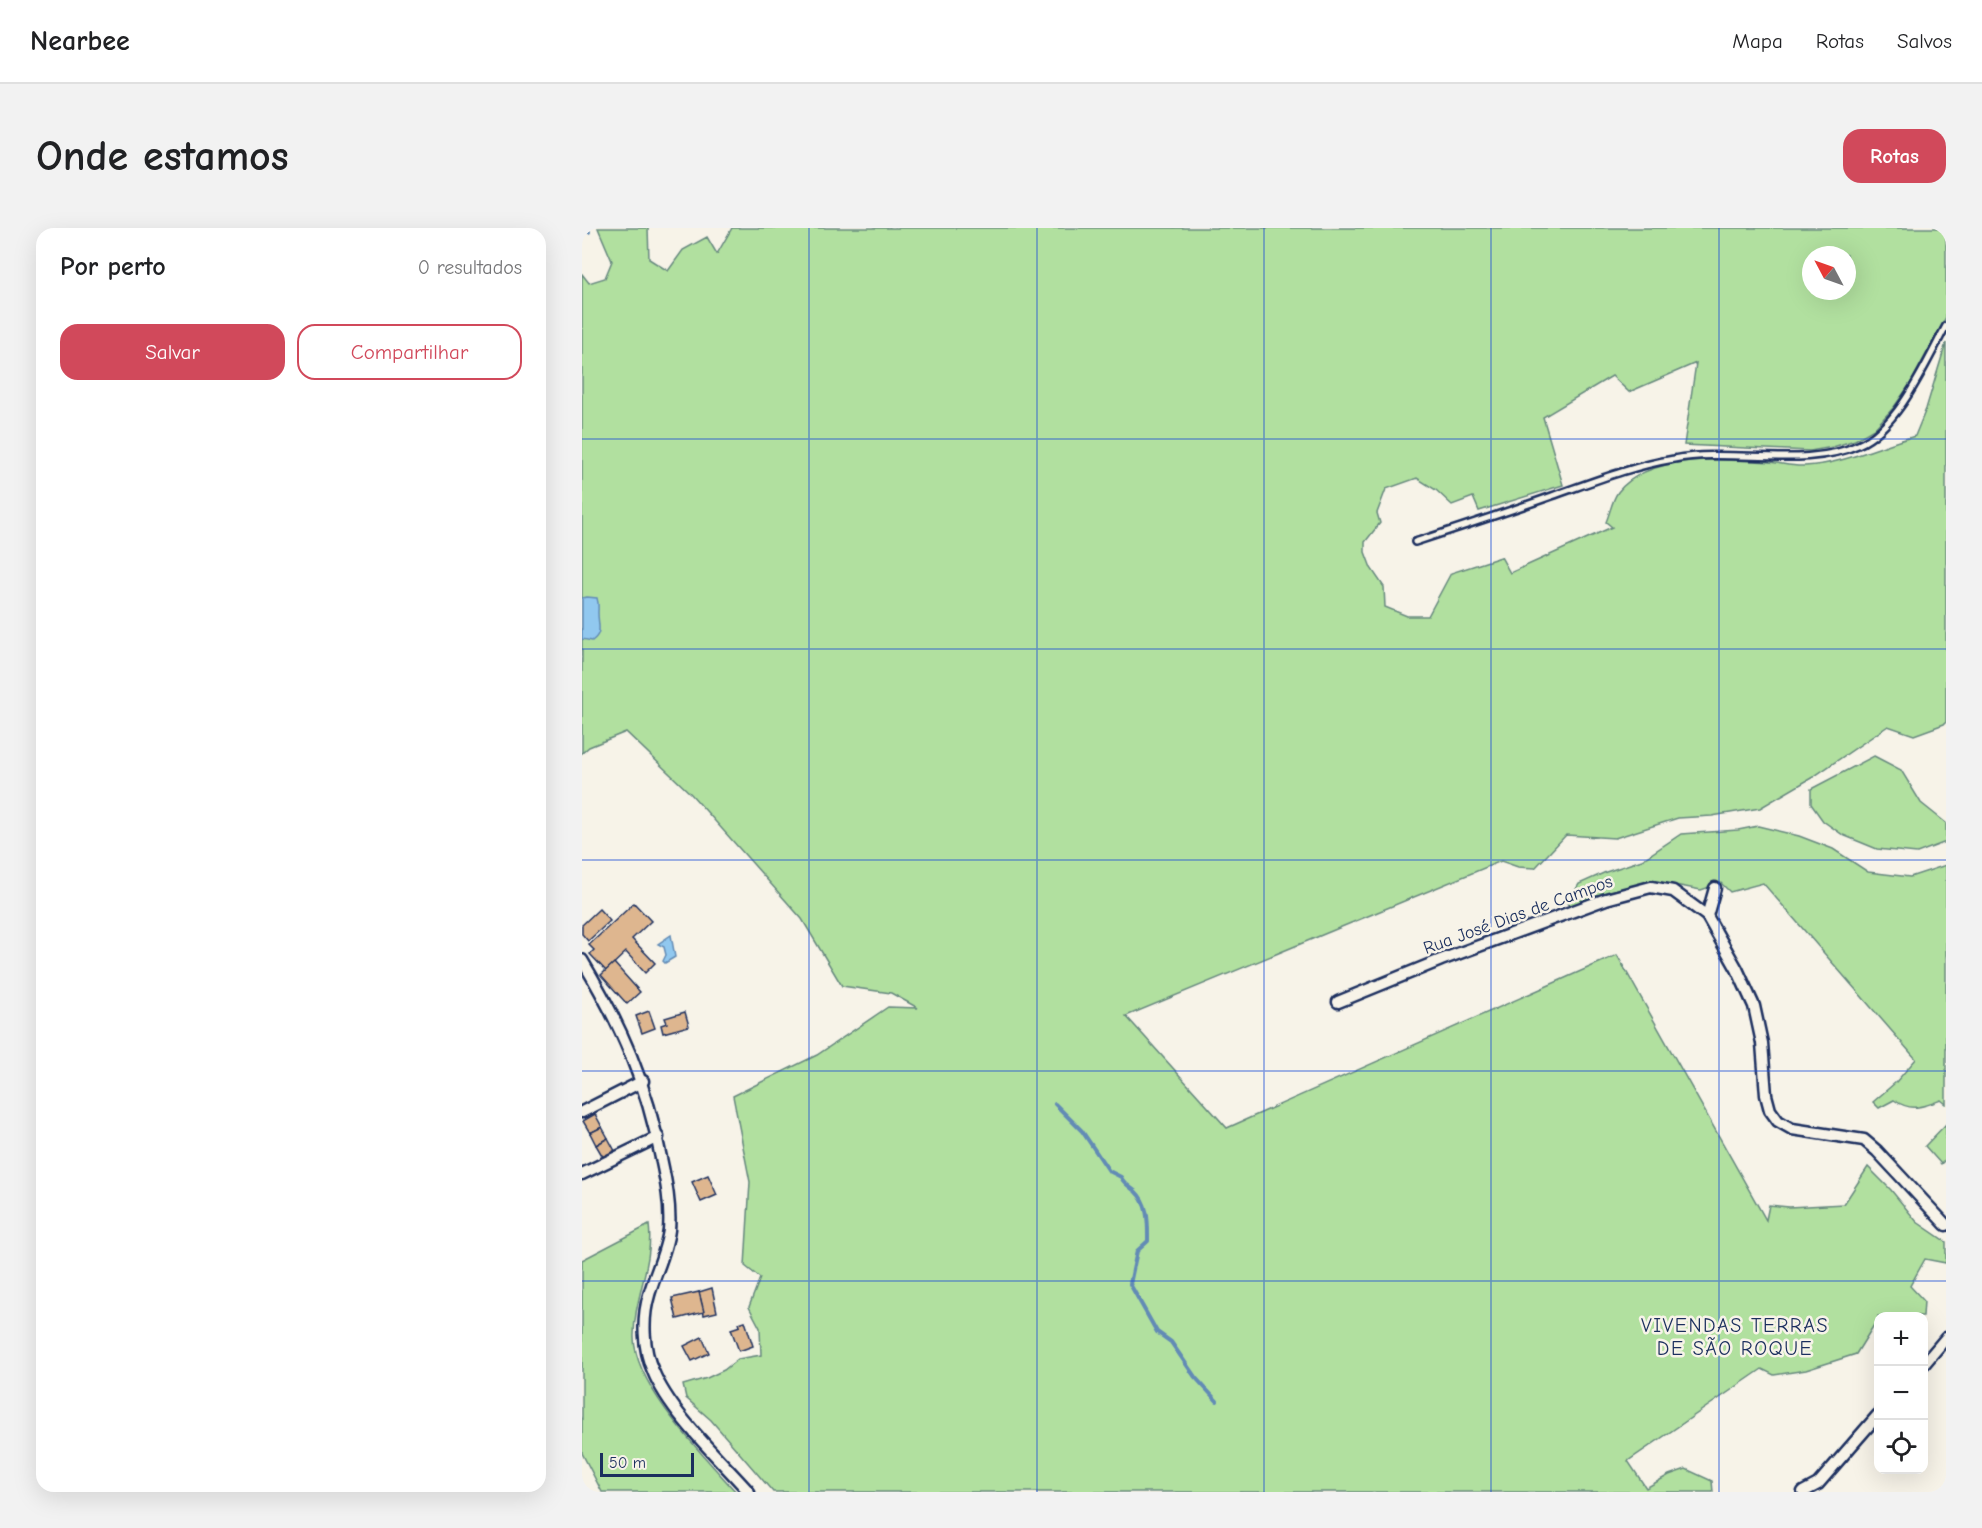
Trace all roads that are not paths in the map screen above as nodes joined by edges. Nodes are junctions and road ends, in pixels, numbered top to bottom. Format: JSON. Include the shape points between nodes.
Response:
{"nodes":[{"id":1,"x":1946,"y":326,"type":"edge"},
{"id":2,"x":1415,"y":542,"type":"dead end"},
{"id":3,"x":1715,"y":888,"type":"dead end"},
{"id":4,"x":1707,"y":916,"type":"junction"},
{"id":5,"x":582,"y":960,"type":"edge"},
{"id":6,"x":1338,"y":1002,"type":"dead end"},
{"id":7,"x":643,"y":1081,"type":"junction"},
{"id":8,"x":582,"y":1112,"type":"edge"},
{"id":9,"x":658,"y":1137,"type":"junction"},
{"id":10,"x":582,"y":1174,"type":"edge"},
{"id":11,"x":1946,"y":1225,"type":"edge"},
{"id":12,"x":1946,"y":1338,"type":"edge"},
{"id":13,"x":1928,"y":1358,"type":"edge"},
{"id":14,"x":1874,"y":1420,"type":"edge"},
{"id":15,"x":749,"y":1492,"type":"edge"},
{"id":16,"x":1803,"y":1492,"type":"edge"}],
"edges":[{"from":1,"to":2,"type":"lane","via":[[1898,410],[1859,445],[1814,456],[1705,454],[1652,463]]},
{"from":3,"to":4,"type":"street"},
{"from":4,"to":6,"type":"street","name":"Rua José Dias de Campos","via":[[1673,891],[1651,887],[1606,899]]},
{"from":4,"to":11,"type":"street","via":[[1754,1006],[1766,1095],[1778,1121],[1792,1129],[1864,1140]]},
{"from":5,"to":7,"type":"street"},
{"from":7,"to":8,"type":"street"},
{"from":7,"to":9,"type":"street"},
{"from":9,"to":10,"type":"street"},
{"from":9,"to":15,"type":"street","via":[[669,1229],[645,1314],[652,1370],[695,1433]]},
{"from":12,"to":13,"type":"street"},
{"from":14,"to":16,"type":"street","via":[[1818,1484]]}]}
